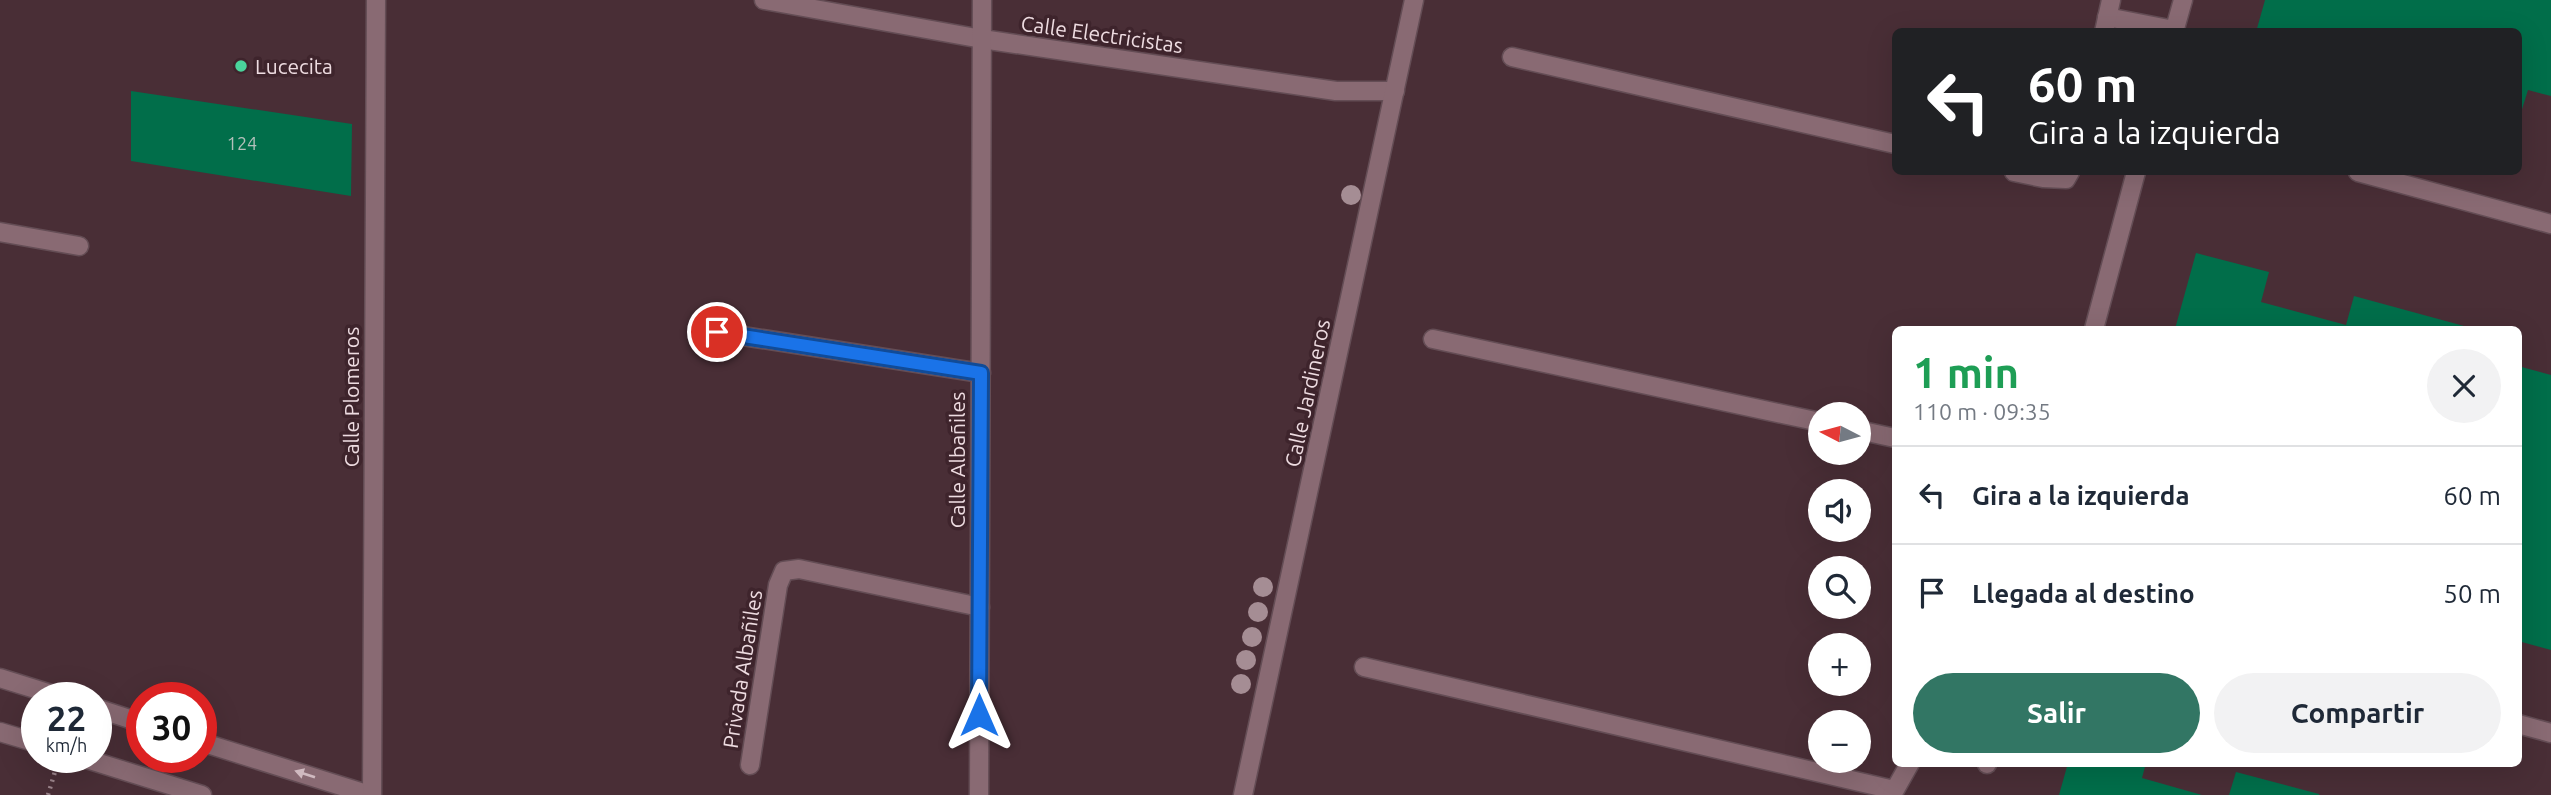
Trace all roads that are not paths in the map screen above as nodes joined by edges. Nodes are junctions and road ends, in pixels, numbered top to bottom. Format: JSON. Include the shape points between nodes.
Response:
{"nodes":[{"id":1,"x":376,"y":0,"type":"edge"},
{"id":2,"x":764,"y":0,"type":"edge"},
{"id":3,"x":982,"y":0,"type":"edge"},
{"id":4,"x":1415,"y":0,"type":"edge"},
{"id":5,"x":2183,"y":0,"type":"edge"},
{"id":6,"x":2107,"y":16,"type":"edge"},
{"id":7,"x":2161,"y":28,"type":"edge"},
{"id":8,"x":2175,"y":28,"type":"edge"},
{"id":9,"x":982,"y":39,"type":"junction"},
{"id":10,"x":1512,"y":57,"type":"dead end"},
{"id":11,"x":1395,"y":91,"type":"junction"},
{"id":12,"x":1892,"y":143,"type":"edge"},
{"id":13,"x":2028,"y":175,"type":"edge"},
{"id":14,"x":2068,"y":175,"type":"edge"},
{"id":15,"x":2135,"y":175,"type":"edge"},
{"id":16,"x":2369,"y":175,"type":"edge"},
{"id":17,"x":2551,"y":224,"type":"edge"},
{"id":18,"x":0,"y":232,"type":"edge"},
{"id":19,"x":79,"y":246,"type":"dead end"},
{"id":20,"x":2095,"y":326,"type":"edge"},
{"id":21,"x":717,"y":332,"type":"dead end"},
{"id":22,"x":1433,"y":340,"type":"dead end"},
{"id":23,"x":981,"y":373,"type":"junction"},
{"id":24,"x":1808,"y":419,"type":"edge"},
{"id":25,"x":1871,"y":433,"type":"edge"},
{"id":26,"x":1892,"y":437,"type":"edge"},
{"id":27,"x":980,"y":607,"type":"junction"},
{"id":28,"x":1364,"y":667,"type":"dead end"},
{"id":29,"x":0,"y":678,"type":"edge"},
{"id":30,"x":21,"y":685,"type":"edge"},
{"id":31,"x":2522,"y":725,"type":"edge"},
{"id":32,"x":0,"y":732,"type":"edge"},
{"id":33,"x":2551,"y":733,"type":"edge"},
{"id":34,"x":21,"y":738,"type":"edge"},
{"id":35,"x":217,"y":747,"type":"edge"},
{"id":36,"x":750,"y":765,"type":"dead end"},
{"id":37,"x":112,"y":767,"type":"edge"},
{"id":38,"x":1908,"y":767,"type":"edge"},
{"id":39,"x":1893,"y":793,"type":"edge"},
{"id":40,"x":202,"y":795,"type":"edge"},
{"id":41,"x":371,"y":795,"type":"edge"},
{"id":42,"x":979,"y":795,"type":"edge"},
{"id":43,"x":1243,"y":795,"type":"edge"}],
"edges":[{"from":1,"to":41,"type":"street","name":"Calle Plomeros"},
{"from":2,"to":9,"type":"street","name":"Calle Electricistas"},
{"from":3,"to":9,"type":"street","name":"Calle Albañiles"},
{"from":4,"to":11,"type":"street","name":"Calle Jardineros"},
{"from":5,"to":8,"type":"street"},
{"from":6,"to":7,"type":"street"},
{"from":9,"to":11,"type":"street","name":"Calle Electricistas","via":[[1336,91]]},
{"from":9,"to":23,"type":"street","name":"Calle Albañiles"},
{"from":10,"to":12,"type":"street"},
{"from":11,"to":43,"type":"street","name":"Calle Jardineros"},
{"from":13,"to":14,"type":"street","via":[[2066,179]]},
{"from":15,"to":20,"type":"street"},
{"from":16,"to":17,"type":"street"},
{"from":18,"to":19,"type":"street"},
{"from":21,"to":23,"type":"street"},
{"from":22,"to":24,"type":"street"},
{"from":23,"to":27,"type":"street","name":"Calle Albañiles"},
{"from":25,"to":26,"type":"street"},
{"from":27,"to":36,"type":"street","name":"Privada Albañiles","via":[[799,569],[784,571]]},
{"from":27,"to":42,"type":"street","name":"Calle Albañiles"},
{"from":28,"to":39,"type":"street"},
{"from":29,"to":30,"type":"street"},
{"from":31,"to":33,"type":"street"},
{"from":32,"to":34,"type":"street"},
{"from":41,"to":35,"type":"street","one_way":true},
{"from":37,"to":40,"type":"street"},
{"from":38,"to":39,"type":"street"}]}
